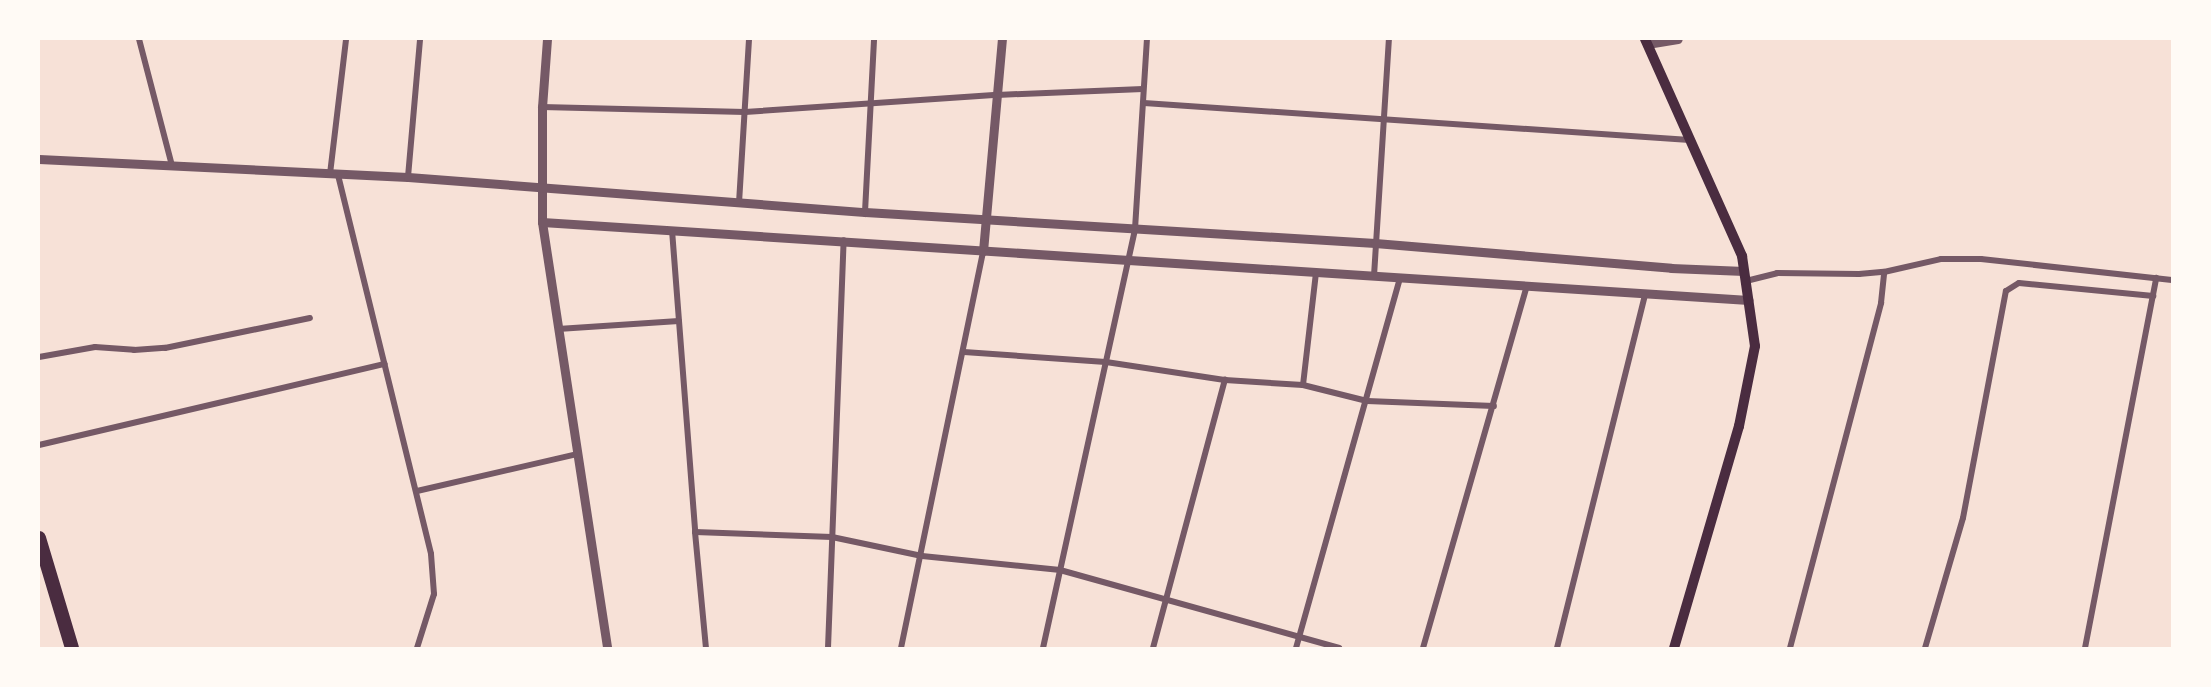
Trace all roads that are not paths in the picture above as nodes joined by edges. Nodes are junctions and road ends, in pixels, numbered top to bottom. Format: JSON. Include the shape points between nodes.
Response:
{"nodes":[{"id":1,"x":139,"y":39,"type":"edge"},
{"id":2,"x":346,"y":39,"type":"edge"},
{"id":3,"x":420,"y":39,"type":"edge"},
{"id":4,"x":547,"y":39,"type":"edge"},
{"id":5,"x":749,"y":39,"type":"edge"},
{"id":6,"x":874,"y":39,"type":"edge"},
{"id":7,"x":1002,"y":39,"type":"edge"},
{"id":8,"x":1147,"y":39,"type":"edge"},
{"id":9,"x":1389,"y":39,"type":"edge"},
{"id":10,"x":1678,"y":39,"type":"edge"},
{"id":11,"x":1646,"y":41,"type":"edge"},
{"id":12,"x":1143,"y":89,"type":"junction"},
{"id":13,"x":997,"y":95,"type":"junction"},
{"id":14,"x":869,"y":103,"type":"junction"},
{"id":15,"x":1143,"y":103,"type":"junction"},
{"id":16,"x":542,"y":107,"type":"junction"},
{"id":17,"x":744,"y":112,"type":"junction"},
{"id":18,"x":1384,"y":118,"type":"junction"},
{"id":19,"x":1690,"y":140,"type":"junction"},
{"id":20,"x":39,"y":159,"type":"edge"},
{"id":21,"x":172,"y":166,"type":"junction"},
{"id":22,"x":334,"y":174,"type":"junction"},
{"id":23,"x":408,"y":177,"type":"junction"},
{"id":24,"x":540,"y":187,"type":"junction"},
{"id":25,"x":739,"y":203,"type":"junction"},
{"id":26,"x":865,"y":212,"type":"junction"},
{"id":27,"x":986,"y":219,"type":"junction"},
{"id":28,"x":542,"y":222,"type":"junction"},
{"id":29,"x":1135,"y":229,"type":"junction"},
{"id":30,"x":672,"y":230,"type":"junction"},
{"id":31,"x":844,"y":240,"type":"junction"},
{"id":32,"x":1375,"y":243,"type":"junction"},
{"id":33,"x":983,"y":251,"type":"junction"},
{"id":34,"x":1128,"y":260,"type":"junction"},
{"id":35,"x":1884,"y":272,"type":"junction"},
{"id":36,"x":1316,"y":273,"type":"junction"},
{"id":37,"x":1374,"y":276,"type":"junction"},
{"id":38,"x":1745,"y":276,"type":"junction"},
{"id":39,"x":1400,"y":278,"type":"junction"},
{"id":40,"x":2156,"y":279,"type":"junction"},
{"id":41,"x":2172,"y":280,"type":"edge"},
{"id":42,"x":1527,"y":286,"type":"junction"},
{"id":43,"x":1645,"y":294,"type":"junction"},
{"id":44,"x":2153,"y":296,"type":"junction"},
{"id":45,"x":1748,"y":300,"type":"junction"},
{"id":46,"x":310,"y":318,"type":"dead end"},
{"id":47,"x":679,"y":321,"type":"junction"},
{"id":48,"x":558,"y":329,"type":"junction"},
{"id":49,"x":964,"y":352,"type":"junction"},
{"id":50,"x":39,"y":357,"type":"edge"},
{"id":51,"x":1106,"y":362,"type":"junction"},
{"id":52,"x":385,"y":364,"type":"junction"},
{"id":53,"x":1225,"y":380,"type":"junction"},
{"id":54,"x":1303,"y":385,"type":"junction"},
{"id":55,"x":1367,"y":401,"type":"junction"},
{"id":56,"x":1494,"y":406,"type":"junction"},
{"id":57,"x":39,"y":445,"type":"edge"},
{"id":58,"x":577,"y":454,"type":"junction"},
{"id":59,"x":417,"y":491,"type":"junction"},
{"id":60,"x":694,"y":532,"type":"junction"},
{"id":61,"x":832,"y":537,"type":"junction"},
{"id":62,"x":39,"y":538,"type":"edge"},
{"id":63,"x":922,"y":556,"type":"junction"},
{"id":64,"x":1060,"y":570,"type":"junction"},
{"id":65,"x":1167,"y":600,"type":"junction"},
{"id":66,"x":1299,"y":638,"type":"junction"},
{"id":67,"x":72,"y":648,"type":"edge"},
{"id":68,"x":417,"y":648,"type":"edge"},
{"id":69,"x":607,"y":648,"type":"edge"},
{"id":70,"x":706,"y":648,"type":"edge"},
{"id":71,"x":828,"y":648,"type":"edge"},
{"id":72,"x":902,"y":648,"type":"edge"},
{"id":73,"x":1043,"y":648,"type":"edge"},
{"id":74,"x":1153,"y":648,"type":"edge"},
{"id":75,"x":1296,"y":648,"type":"edge"},
{"id":76,"x":1339,"y":648,"type":"edge"},
{"id":77,"x":1423,"y":648,"type":"edge"},
{"id":78,"x":1557,"y":648,"type":"edge"},
{"id":79,"x":1674,"y":648,"type":"edge"},
{"id":80,"x":1790,"y":648,"type":"edge"},
{"id":81,"x":1926,"y":648,"type":"edge"},
{"id":82,"x":2085,"y":648,"type":"edge"}],
"edges":[{"from":1,"to":21,"type":"street"},
{"from":2,"to":22,"type":"street"},
{"from":3,"to":23,"type":"street"},
{"from":4,"to":16,"type":"street"},
{"from":5,"to":17,"type":"street"},
{"from":6,"to":14,"type":"street"},
{"from":7,"to":13,"type":"street"},
{"from":8,"to":12,"type":"street"},
{"from":9,"to":18,"type":"street"},
{"from":10,"to":11,"type":"street"},
{"from":11,"to":19,"type":"main road"},
{"from":12,"to":13,"type":"street"},
{"from":12,"to":15,"type":"street"},
{"from":13,"to":14,"type":"street"},
{"from":13,"to":27,"type":"street"},
{"from":14,"to":17,"type":"street"},
{"from":14,"to":26,"type":"street"},
{"from":15,"to":18,"type":"street"},
{"from":15,"to":29,"type":"street"},
{"from":16,"to":17,"type":"street"},
{"from":16,"to":24,"type":"street"},
{"from":17,"to":25,"type":"street"},
{"from":18,"to":19,"type":"street"},
{"from":18,"to":32,"type":"street"},
{"from":19,"to":38,"type":"main road","via":[[1742,256]]},
{"from":20,"to":21,"type":"street"},
{"from":21,"to":22,"type":"street"},
{"from":22,"to":23,"type":"street"},
{"from":22,"to":52,"type":"street"},
{"from":23,"to":24,"type":"street"},
{"from":24,"to":25,"type":"street"},
{"from":24,"to":28,"type":"street"},
{"from":25,"to":26,"type":"street"},
{"from":26,"to":27,"type":"street"},
{"from":27,"to":29,"type":"street"},
{"from":27,"to":33,"type":"street"},
{"from":28,"to":30,"type":"street"},
{"from":28,"to":48,"type":"street"},
{"from":29,"to":32,"type":"street"},
{"from":29,"to":34,"type":"street"},
{"from":30,"to":31,"type":"street"},
{"from":30,"to":47,"type":"street"},
{"from":31,"to":33,"type":"street"},
{"from":31,"to":61,"type":"street"},
{"from":32,"to":37,"type":"street"},
{"from":32,"to":38,"type":"street"},
{"from":33,"to":34,"type":"street"},
{"from":33,"to":49,"type":"street"},
{"from":34,"to":36,"type":"street"},
{"from":34,"to":51,"type":"street"},
{"from":35,"to":38,"type":"street"},
{"from":35,"to":40,"type":"street","via":[[1941,259],[1981,259]]},
{"from":35,"to":80,"type":"street","via":[[1881,303]]},
{"from":36,"to":37,"type":"street"},
{"from":36,"to":54,"type":"street"},
{"from":37,"to":39,"type":"street"},
{"from":38,"to":45,"type":"main road"},
{"from":39,"to":42,"type":"street"},
{"from":39,"to":55,"type":"street"},
{"from":40,"to":41,"type":"street"},
{"from":40,"to":44,"type":"street"},
{"from":42,"to":43,"type":"street"},
{"from":42,"to":56,"type":"street"},
{"from":43,"to":45,"type":"street"},
{"from":43,"to":78,"type":"street"},
{"from":44,"to":81,"type":"street","via":[[2019,283],[2006,291],[1963,518]]},
{"from":44,"to":82,"type":"street"},
{"from":45,"to":79,"type":"main road","via":[[1755,346],[1739,426]]},
{"from":46,"to":50,"type":"street","via":[[165,348],[82,348]]},
{"from":47,"to":48,"type":"street"},
{"from":47,"to":60,"type":"street"},
{"from":48,"to":58,"type":"street"},
{"from":49,"to":51,"type":"street"},
{"from":49,"to":63,"type":"street"},
{"from":51,"to":53,"type":"street"},
{"from":51,"to":64,"type":"street"},
{"from":52,"to":57,"type":"street"},
{"from":52,"to":59,"type":"street"},
{"from":53,"to":54,"type":"street"},
{"from":53,"to":65,"type":"street"},
{"from":54,"to":55,"type":"street"},
{"from":55,"to":56,"type":"street"},
{"from":55,"to":66,"type":"street"},
{"from":56,"to":77,"type":"street"},
{"from":58,"to":59,"type":"street"},
{"from":58,"to":69,"type":"street"},
{"from":59,"to":68,"type":"street","via":[[434,594]]},
{"from":60,"to":61,"type":"street"},
{"from":60,"to":70,"type":"street"},
{"from":61,"to":63,"type":"street"},
{"from":61,"to":71,"type":"street"},
{"from":62,"to":67,"type":"highway"},
{"from":63,"to":64,"type":"street"},
{"from":63,"to":72,"type":"street"},
{"from":64,"to":65,"type":"street"},
{"from":64,"to":73,"type":"street"},
{"from":65,"to":66,"type":"street"},
{"from":65,"to":74,"type":"street"},
{"from":66,"to":75,"type":"street"},
{"from":66,"to":76,"type":"street"}]}
